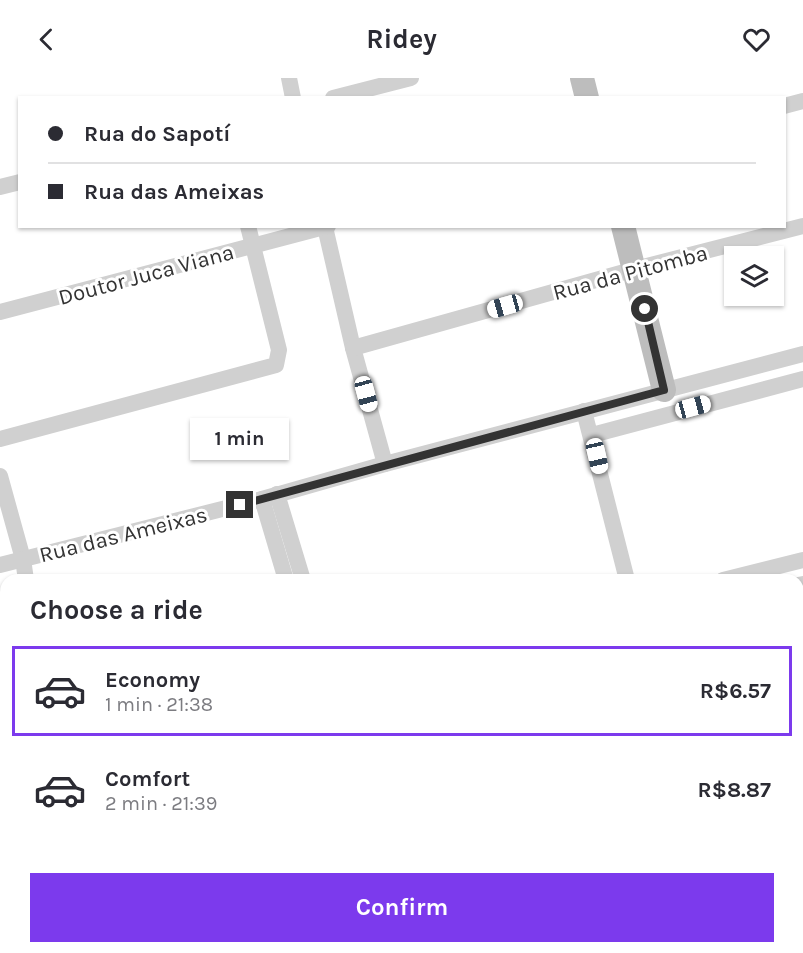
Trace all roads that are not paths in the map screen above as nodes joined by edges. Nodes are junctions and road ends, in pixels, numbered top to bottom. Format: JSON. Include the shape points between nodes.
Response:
{"nodes":[{"id":1,"x":289,"y":78,"type":"edge"},
{"id":2,"x":411,"y":78,"type":"edge"},
{"id":3,"x":582,"y":78,"type":"edge"},
{"id":4,"x":373,"y":93,"type":"edge"},
{"id":5,"x":293,"y":96,"type":"edge"},
{"id":6,"x":349,"y":96,"type":"edge"},
{"id":7,"x":586,"y":96,"type":"edge"},
{"id":8,"x":803,"y":101,"type":"edge"},
{"id":9,"x":786,"y":105,"type":"edge"},
{"id":10,"x":18,"y":182,"type":"edge"},
{"id":11,"x":0,"y":187,"type":"edge"},
{"id":12,"x":803,"y":226,"type":"edge"},
{"id":13,"x":249,"y":228,"type":"edge"},
{"id":14,"x":322,"y":228,"type":"edge"},
{"id":15,"x":326,"y":228,"type":"edge"},
{"id":16,"x":624,"y":228,"type":"edge"},
{"id":17,"x":254,"y":246,"type":"junction"},
{"id":18,"x":635,"y":269,"type":"junction"},
{"id":19,"x":0,"y":312,"type":"edge"},
{"id":20,"x":353,"y":348,"type":"junction"},
{"id":21,"x":803,"y":354,"type":"edge"},
{"id":22,"x":803,"y":379,"type":"edge"},
{"id":23,"x":668,"y":401,"type":"junction"},
{"id":24,"x":584,"y":411,"type":"junction"},
{"id":25,"x":592,"y":435,"type":"junction"},
{"id":26,"x":0,"y":439,"type":"edge"},
{"id":27,"x":385,"y":464,"type":"junction"},
{"id":28,"x":0,"y":476,"type":"edge"},
{"id":29,"x":269,"y":497,"type":"junction"},
{"id":30,"x":23,"y":559,"type":"junction"},
{"id":31,"x":803,"y":560,"type":"edge"},
{"id":32,"x":0,"y":565,"type":"edge"},
{"id":33,"x":25,"y":574,"type":"edge"},
{"id":34,"x":285,"y":574,"type":"edge"},
{"id":35,"x":301,"y":574,"type":"edge"},
{"id":36,"x":626,"y":574,"type":"edge"},
{"id":37,"x":747,"y":574,"type":"edge"}],
"edges":[{"from":1,"to":5,"type":"street"},
{"from":2,"to":4,"type":"street"},
{"from":3,"to":7,"type":"street"},
{"from":4,"to":6,"type":"street"},
{"from":8,"to":9,"type":"street"},
{"from":10,"to":11,"type":"street"},
{"from":12,"to":18,"type":"street","name":"Rua da Pitomba"},
{"from":13,"to":17,"type":"street"},
{"from":14,"to":17,"type":"street","name":"Doutor Juca Viana"},
{"from":15,"to":20,"type":"street"},
{"from":16,"to":18,"type":"street"},
{"from":17,"to":19,"type":"street","name":"Doutor Juca Viana"},
{"from":17,"to":26,"type":"street","via":[[279,350],[276,365]]},
{"from":18,"to":20,"type":"street","name":"Rua da Pitomba"},
{"from":18,"to":23,"type":"street"},
{"from":20,"to":27,"type":"street"},
{"from":21,"to":23,"type":"street","name":"Rua das Ameixas"},
{"from":22,"to":23,"type":"street","name":"Rua das Ameixas"},
{"from":23,"to":24,"type":"street","name":"Rua das Ameixas"},
{"from":23,"to":25,"type":"street","name":"Rua das Ameixas"},
{"from":24,"to":25,"type":"street"},
{"from":24,"to":27,"type":"street","name":"Rua das Ameixas"},
{"from":25,"to":36,"type":"street"},
{"from":27,"to":29,"type":"street","name":"Rua das Ameixas"},
{"from":28,"to":30,"type":"street"},
{"from":29,"to":30,"type":"street","name":"Rua das Ameixas"},
{"from":29,"to":34,"type":"street"},
{"from":29,"to":35,"type":"street"},
{"from":30,"to":32,"type":"street","name":"Rua das Ameixas"},
{"from":30,"to":33,"type":"street"},
{"from":31,"to":37,"type":"street"}]}
